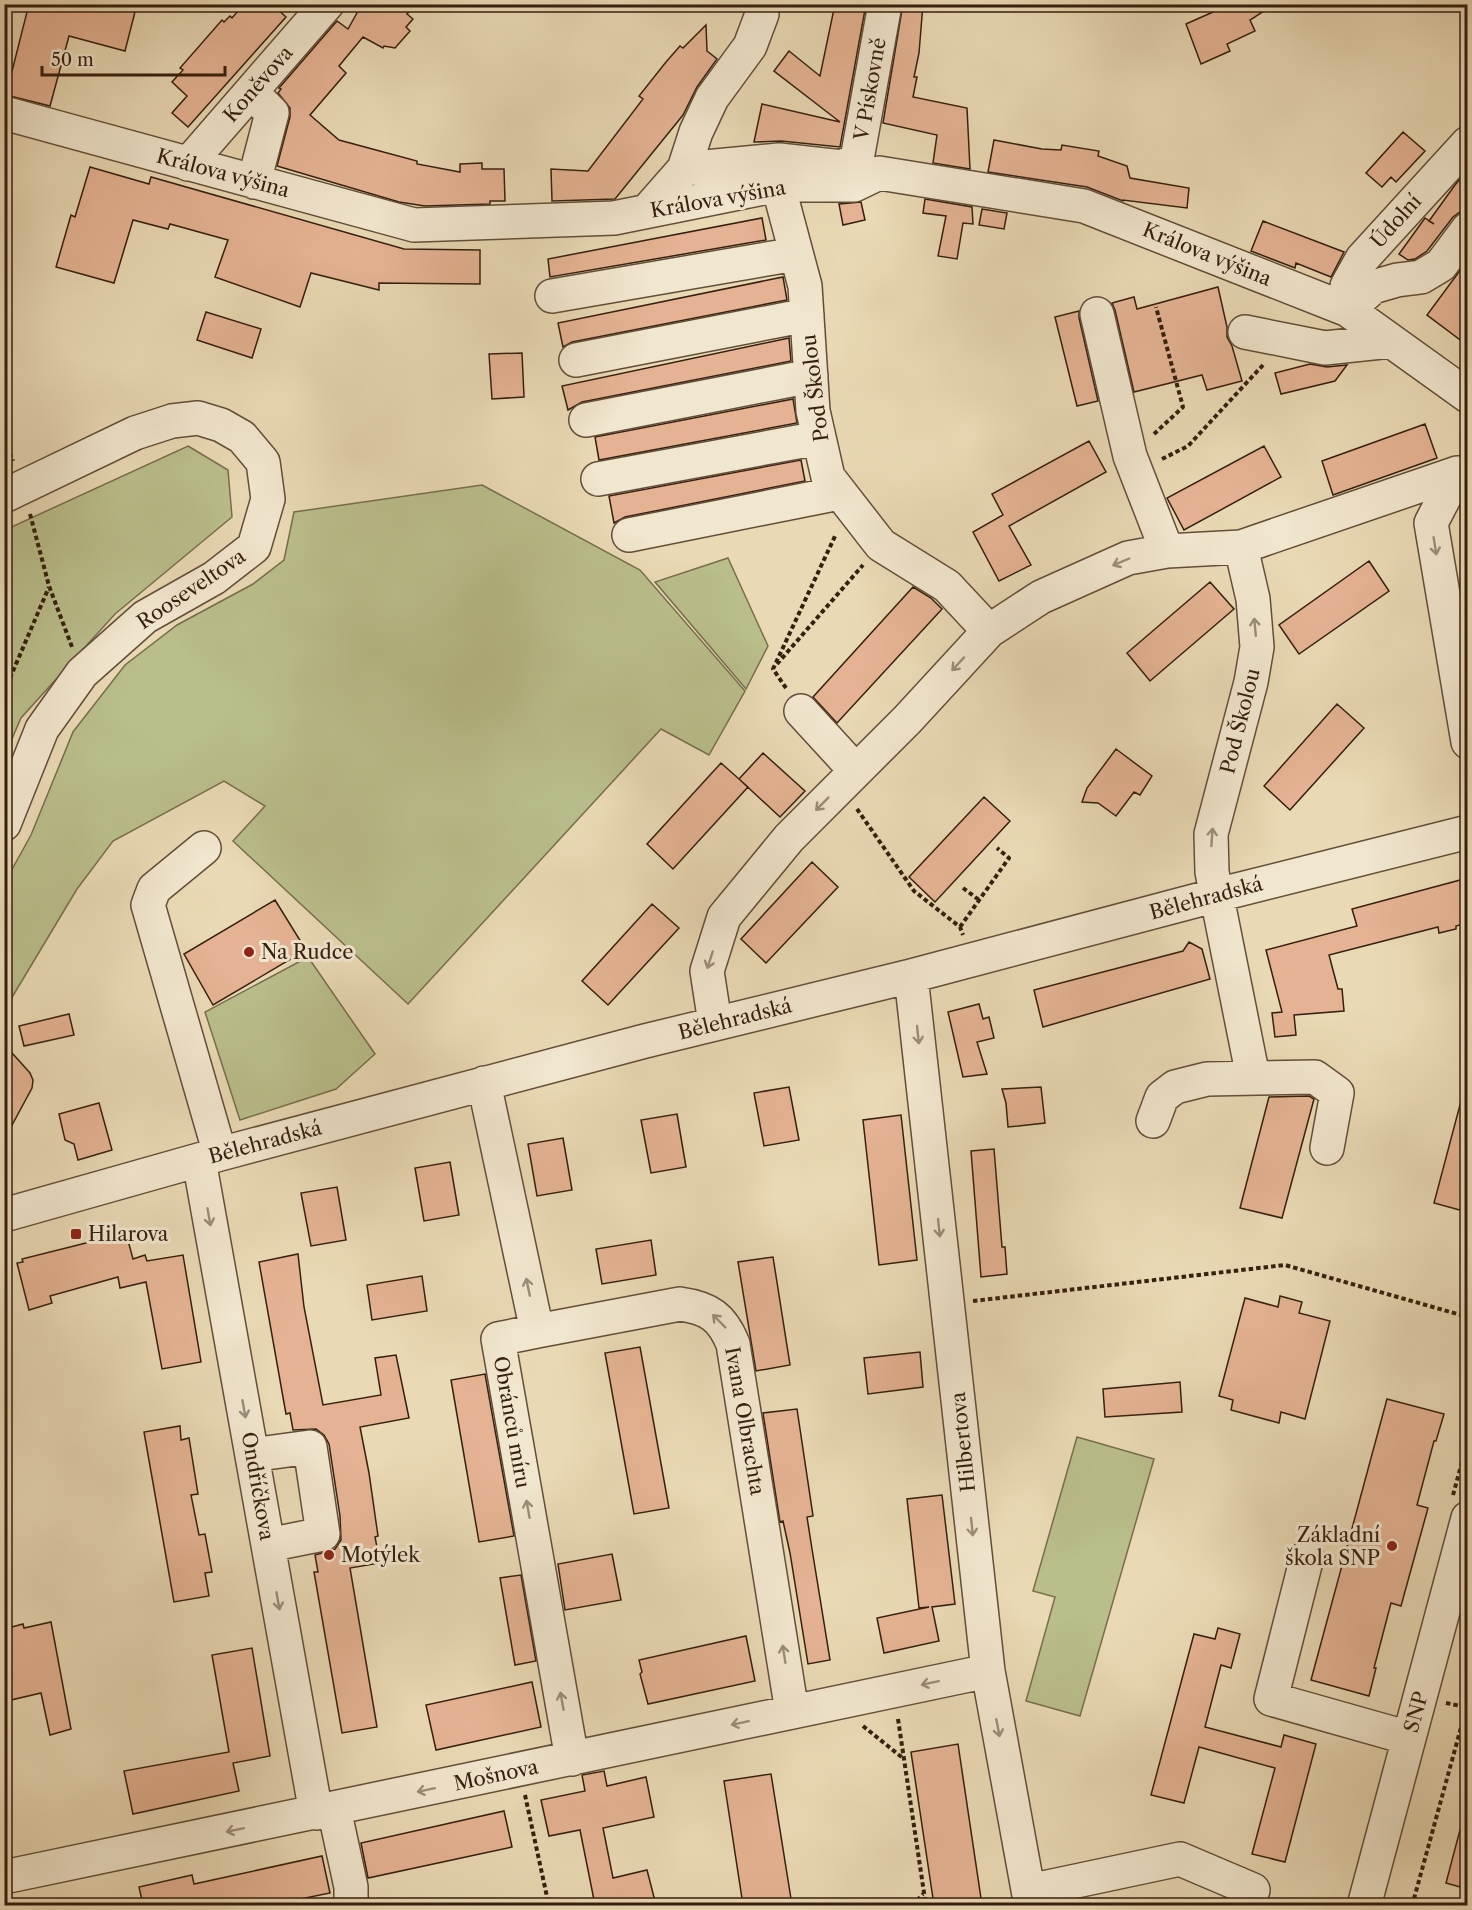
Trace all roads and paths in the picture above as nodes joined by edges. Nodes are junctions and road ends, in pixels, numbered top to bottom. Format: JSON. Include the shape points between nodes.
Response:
{"nodes":[{"id":1,"x":327,"y":4,"type":"edge"},
{"id":2,"x":885,"y":4,"type":"edge"},
{"id":3,"x":762,"y":14,"type":"dead end"},
{"id":4,"x":251,"y":92,"type":"junction"},
{"id":5,"x":4,"y":112,"type":"edge"},
{"id":6,"x":1467,"y":143,"type":"edge"},
{"id":7,"x":188,"y":164,"type":"junction"},
{"id":8,"x":684,"y":170,"type":"junction"},
{"id":9,"x":254,"y":182,"type":"junction"},
{"id":10,"x":778,"y":185,"type":"junction"},
{"id":11,"x":648,"y":210,"type":"junction"},
{"id":12,"x":1467,"y":229,"type":"edge"},
{"id":13,"x":796,"y":254,"type":"junction"},
{"id":14,"x":552,"y":296,"type":"dead end"},
{"id":15,"x":1156,"y":307,"type":"dead end"},
{"id":16,"x":1348,"y":310,"type":"junction"},
{"id":17,"x":1097,"y":314,"type":"dead end"},
{"id":18,"x":807,"y":315,"type":"junction"},
{"id":19,"x":1245,"y":332,"type":"dead end"},
{"id":20,"x":1285,"y":340,"type":"junction"},
{"id":21,"x":1391,"y":341,"type":"junction"},
{"id":22,"x":576,"y":360,"type":"dead end"},
{"id":23,"x":811,"y":376,"type":"junction"},
{"id":24,"x":1462,"y":381,"type":"edge"},
{"id":25,"x":586,"y":420,"type":"dead end"},
{"id":26,"x":819,"y":438,"type":"junction"},
{"id":27,"x":4,"y":439,"type":"edge"},
{"id":28,"x":1133,"y":464,"type":"junction"},
{"id":29,"x":1462,"y":473,"type":"edge"},
{"id":30,"x":598,"y":479,"type":"dead end"},
{"id":31,"x":14,"y":491,"type":"edge"},
{"id":32,"x":844,"y":499,"type":"junction"},
{"id":33,"x":629,"y":535,"type":"dead end"},
{"id":34,"x":880,"y":545,"type":"junction"},
{"id":35,"x":1241,"y":547,"type":"junction"},
{"id":36,"x":1167,"y":551,"type":"junction"},
{"id":37,"x":49,"y":586,"type":"junction"},
{"id":38,"x":989,"y":631,"type":"junction"},
{"id":39,"x":772,"y":669,"type":"junction"},
{"id":40,"x":81,"y":673,"type":"junction"},
{"id":41,"x":4,"y":692,"type":"edge"},
{"id":42,"x":801,"y":711,"type":"joint"},
{"id":43,"x":1467,"y":742,"type":"edge"},
{"id":44,"x":848,"y":778,"type":"junction"},
{"id":45,"x":4,"y":824,"type":"edge"},
{"id":46,"x":1467,"y":832,"type":"edge"},
{"id":47,"x":998,"y":848,"type":"dead end"},
{"id":48,"x":204,"y":849,"type":"dead end"},
{"id":49,"x":963,"y":888,"type":"dead end"},
{"id":50,"x":1217,"y":895,"type":"junction"},
{"id":51,"x":979,"y":900,"type":"junction"},
{"id":52,"x":960,"y":927,"type":"junction"},
{"id":53,"x":972,"y":960,"type":"junction"},
{"id":54,"x":911,"y":976,"type":"junction"},
{"id":55,"x":715,"y":1023,"type":"junction"},
{"id":56,"x":1253,"y":1077,"type":"junction"},
{"id":57,"x":484,"y":1083,"type":"junction"},
{"id":58,"x":1153,"y":1121,"type":"dead end"},
{"id":59,"x":1327,"y":1148,"type":"dead end"},
{"id":60,"x":210,"y":1157,"type":"junction"},
{"id":61,"x":4,"y":1215,"type":"edge"},
{"id":62,"x":948,"y":1304,"type":"junction"},
{"id":63,"x":1467,"y":1317,"type":"edge"},
{"id":64,"x":537,"y":1331,"type":"junction"},
{"id":65,"x":252,"y":1455,"type":"junction"},
{"id":66,"x":1467,"y":1518,"type":"edge"},
{"id":67,"x":268,"y":1545,"type":"junction"},
{"id":68,"x":1307,"y":1557,"type":"dead end"},
{"id":69,"x":988,"y":1671,"type":"junction"},
{"id":70,"x":894,"y":1690,"type":"junction"},
{"id":71,"x":1467,"y":1702,"type":"edge"},
{"id":72,"x":835,"y":1703,"type":"junction"},
{"id":73,"x":792,"y":1712,"type":"junction"},
{"id":74,"x":1409,"y":1738,"type":"junction"},
{"id":75,"x":572,"y":1759,"type":"junction"},
{"id":76,"x":904,"y":1759,"type":"junction"},
{"id":77,"x":520,"y":1770,"type":"junction"},
{"id":78,"x":325,"y":1811,"type":"junction"},
{"id":79,"x":4,"y":1877,"type":"edge"},
{"id":80,"x":1253,"y":1890,"type":"dead end"},
{"id":81,"x":924,"y":1893,"type":"junction"},
{"id":82,"x":1030,"y":1898,"type":"edge"},
{"id":83,"x":351,"y":1905,"type":"edge"},
{"id":84,"x":549,"y":1905,"type":"edge"},
{"id":85,"x":912,"y":1905,"type":"edge"},
{"id":86,"x":926,"y":1905,"type":"edge"},
{"id":87,"x":1364,"y":1905,"type":"edge"},
{"id":88,"x":1412,"y":1905,"type":"edge"}],
"edges":[{"from":1,"to":4,"type":"street","name":"Koněvova"},
{"from":2,"to":8,"type":"street","name":"V Pískovně","via":[[857,159],[842,167],[779,160]]},
{"from":3,"to":8,"type":"street","via":[[750,46],[712,99]]},
{"from":4,"to":7,"type":"street","name":"Koněvova"},
{"from":4,"to":9,"type":"street","via":[[272,113]]},
{"from":5,"to":7,"type":"street","name":"Králova výšina"},
{"from":6,"to":16,"type":"street","name":"Údolní","via":[[1362,259],[1347,286]]},
{"from":7,"to":9,"type":"street","name":"Králova výšina"},
{"from":8,"to":11,"type":"street"},
{"from":9,"to":11,"type":"street","name":"Králova výšina","via":[[414,225],[614,218]]},
{"from":10,"to":11,"type":"street","name":"Králova výšina"},
{"from":10,"to":13,"type":"street","name":"Pod Školou"},
{"from":10,"to":16,"type":"street","name":"Králova výšina","via":[[854,185],[879,173],[1084,206]]},
{"from":12,"to":16,"type":"street","via":[[1441,265],[1421,277],[1373,286]]},
{"from":13,"to":14,"type":"street"},
{"from":13,"to":18,"type":"street","name":"Pod Školou","via":[[805,286]]},
{"from":15,"to":28,"type":"path","via":[[1184,407]]},
{"from":16,"to":21,"type":"street","name":"Králova výšina"},
{"from":17,"to":28,"type":"street"},
{"from":18,"to":22,"type":"street"},
{"from":18,"to":23,"type":"street","name":"Pod Školou"},
{"from":19,"to":20,"type":"street"},
{"from":20,"to":21,"type":"street","via":[[1325,348]]},
{"from":20,"to":28,"type":"path","via":[[1188,446]]},
{"from":21,"to":24,"type":"street","name":"Králova výšina"},
{"from":23,"to":25,"type":"street"},
{"from":23,"to":26,"type":"street","name":"Pod Školou"},
{"from":26,"to":30,"type":"street"},
{"from":26,"to":32,"type":"street","name":"Pod Školou","via":[[828,477]]},
{"from":27,"to":31,"type":"path"},
{"from":28,"to":36,"type":"street"},
{"from":29,"to":35,"type":"street"},
{"from":29,"to":43,"type":"street","one_way":true,"via":[[1431,523]]},
{"from":31,"to":37,"type":"path"},
{"from":31,"to":40,"type":"street","name":"Rooseveltova","via":[[135,433],[198,418],[242,437],[263,462],[268,499],[254,547],[214,578],[145,617]]},
{"from":32,"to":33,"type":"street"},
{"from":32,"to":34,"type":"street","name":"Pod Školou"},
{"from":32,"to":39,"type":"path"},
{"from":34,"to":38,"type":"street","name":"Pod Školou","via":[[947,586]]},
{"from":34,"to":39,"type":"path"},
{"from":35,"to":36,"type":"street"},
{"from":50,"to":35,"type":"street","name":"Pod Školou","one_way":true,"via":[[1211,834],[1257,647],[1253,599]]},
{"from":36,"to":38,"type":"street","one_way":true,"via":[[1128,558],[1041,597]]},
{"from":37,"to":40,"type":"path"},
{"from":37,"to":41,"type":"path"},
{"from":38,"to":44,"type":"street","one_way":true},
{"from":39,"to":42,"type":"path"},
{"from":40,"to":45,"type":"street","name":"Rooseveltova","via":[[42,729]]},
{"from":42,"to":44,"type":"street"},
{"from":44,"to":52,"type":"path","via":[[914,891]]},
{"from":44,"to":55,"type":"street","one_way":true,"via":[[789,838],[724,917],[707,971]]},
{"from":46,"to":50,"type":"street","name":"Bělehradská"},
{"from":47,"to":51,"type":"path","via":[[1009,858]]},
{"from":48,"to":60,"type":"street","name":"Ondříčkova","via":[[154,889],[148,905]]},
{"from":49,"to":51,"type":"path"},
{"from":50,"to":53,"type":"street","name":"Bělehradská"},
{"from":50,"to":56,"type":"street","name":"Pod Školou"},
{"from":51,"to":52,"type":"path"},
{"from":52,"to":53,"type":"path"},
{"from":53,"to":54,"type":"street","name":"Bělehradská"},
{"from":54,"to":55,"type":"street","name":"Bělehradská"},
{"from":54,"to":62,"type":"street","name":"Hilbertova","one_way":true},
{"from":55,"to":57,"type":"street","name":"Bělehradská"},
{"from":56,"to":58,"type":"street","via":[[1207,1079],[1175,1088],[1162,1097]]},
{"from":56,"to":59,"type":"street","via":[[1315,1077],[1337,1093]]},
{"from":57,"to":60,"type":"street","name":"Bělehradská"},
{"from":64,"to":57,"type":"street","one_way":true},
{"from":60,"to":61,"type":"street","name":"Bělehradská"},
{"from":60,"to":65,"type":"street","name":"Ondříčkova","one_way":true},
{"from":62,"to":63,"type":"path","via":[[1285,1265]]},
{"from":62,"to":69,"type":"street","name":"Hilbertova","one_way":true},
{"from":73,"to":64,"type":"street","name":"Ivana Olbrachta","one_way":true,"via":[[734,1344],[727,1329],[713,1314],[680,1304]]},
{"from":75,"to":64,"type":"street","name":"Obránců míru","one_way":true,"via":[[498,1339]]},
{"from":65,"to":67,"type":"street","name":"Ondříčkova"},
{"from":65,"to":67,"type":"street","via":[[310,1447],[323,1534]]},
{"from":66,"to":74,"type":"street","name":"SNP"},
{"from":67,"to":78,"type":"street","name":"Ondříčkova","one_way":true},
{"from":68,"to":74,"type":"street","via":[[1271,1699]]},
{"from":69,"to":70,"type":"street","name":"Mošnova","one_way":true},
{"from":69,"to":82,"type":"street","name":"Hilbertova","one_way":true},
{"from":70,"to":72,"type":"street","name":"Mošnova"},
{"from":70,"to":76,"type":"path"},
{"from":71,"to":88,"type":"path"},
{"from":72,"to":73,"type":"street","name":"Mošnova"},
{"from":72,"to":76,"type":"path"},
{"from":73,"to":75,"type":"street","name":"Mošnova","one_way":true},
{"from":74,"to":87,"type":"street","name":"SNP"},
{"from":75,"to":77,"type":"street","name":"Mošnova"},
{"from":76,"to":81,"type":"path"},
{"from":77,"to":78,"type":"street","name":"Mošnova","one_way":true},
{"from":77,"to":84,"type":"path"},
{"from":78,"to":79,"type":"street","name":"Mošnova","one_way":true},
{"from":78,"to":83,"type":"street","name":"Ondříčkova","via":[[351,1887]]},
{"from":80,"to":82,"type":"street","via":[[1180,1859]]},
{"from":81,"to":85,"type":"path"},
{"from":81,"to":86,"type":"path"}]}
